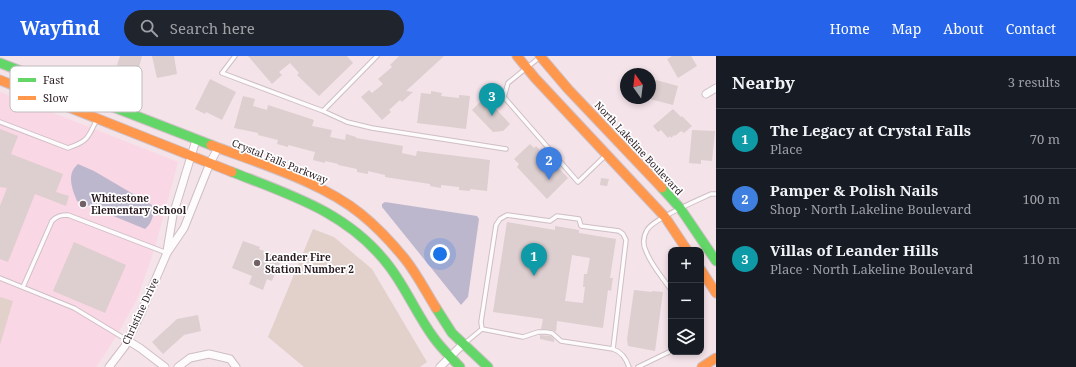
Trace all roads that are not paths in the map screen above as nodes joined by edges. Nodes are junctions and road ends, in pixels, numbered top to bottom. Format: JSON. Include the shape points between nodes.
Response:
{"nodes":[{"id":1,"x":234,"y":56,"type":"edge"},
{"id":2,"x":377,"y":56,"type":"edge"},
{"id":3,"x":517,"y":56,"type":"edge"},
{"id":4,"x":540,"y":56,"type":"edge"},
{"id":5,"x":0,"y":63,"type":"edge"},
{"id":6,"x":10,"y":67,"type":"edge"},
{"id":7,"x":527,"y":68,"type":"junction"},
{"id":8,"x":0,"y":80,"type":"edge"},
{"id":9,"x":10,"y":84,"type":"edge"},
{"id":10,"x":716,"y":88,"type":"edge"},
{"id":11,"x":706,"y":94,"type":"dead end"},
{"id":12,"x":323,"y":111,"type":"junction"},
{"id":13,"x":80,"y":112,"type":"edge"},
{"id":14,"x":125,"y":112,"type":"edge"},
{"id":15,"x":98,"y":119,"type":"junction"},
{"id":16,"x":0,"y":122,"type":"edge"},
{"id":17,"x":196,"y":140,"type":"junction"},
{"id":18,"x":218,"y":148,"type":"junction"},
{"id":19,"x":506,"y":149,"type":"dead end"},
{"id":20,"x":191,"y":155,"type":"junction"},
{"id":21,"x":606,"y":155,"type":"junction"},
{"id":22,"x":210,"y":163,"type":"junction"},
{"id":23,"x":716,"y":194,"type":"edge"},
{"id":24,"x":680,"y":208,"type":"junction"},
{"id":25,"x":665,"y":217,"type":"junction"},
{"id":26,"x":685,"y":247,"type":"edge"},
{"id":27,"x":167,"y":253,"type":"junction"},
{"id":28,"x":716,"y":261,"type":"edge"},
{"id":29,"x":704,"y":274,"type":"edge"},
{"id":30,"x":0,"y":278,"type":"edge"},
{"id":31,"x":668,"y":285,"type":"edge"},
{"id":32,"x":23,"y":287,"type":"junction"},
{"id":33,"x":716,"y":292,"type":"edge"},
{"id":34,"x":482,"y":329,"type":"junction"},
{"id":35,"x":127,"y":340,"type":"junction"},
{"id":36,"x":462,"y":345,"type":"junction"},
{"id":37,"x":613,"y":349,"type":"junction"},
{"id":38,"x":668,"y":352,"type":"edge"},
{"id":39,"x":450,"y":356,"type":"junction"},
{"id":40,"x":716,"y":358,"type":"edge"},
{"id":41,"x":109,"y":367,"type":"edge"},
{"id":42,"x":165,"y":367,"type":"edge"},
{"id":43,"x":178,"y":367,"type":"edge"},
{"id":44,"x":236,"y":367,"type":"edge"},
{"id":45,"x":440,"y":367,"type":"edge"},
{"id":46,"x":460,"y":367,"type":"edge"},
{"id":47,"x":488,"y":367,"type":"edge"},
{"id":48,"x":629,"y":367,"type":"edge"},
{"id":49,"x":638,"y":367,"type":"edge"},
{"id":50,"x":702,"y":367,"type":"edge"}],
"edges":[{"from":1,"to":12,"type":"lane","via":[[222,73]]},
{"from":2,"to":12,"type":"lane"},
{"from":3,"to":7,"type":"street"},
{"from":4,"to":7,"type":"lane"},
{"from":4,"to":24,"type":"street","name":"North Lakeline Boulevard"},
{"from":5,"to":6,"type":"street","name":"Crystal Falls Parkway"},
{"from":7,"to":21,"type":"street"},
{"from":7,"to":21,"type":"lane","via":[[508,83],[504,97],[578,182]]},
{"from":8,"to":9,"type":"street"},
{"from":10,"to":11,"type":"street"},
{"from":12,"to":19,"type":"lane","via":[[348,122],[372,128]]},
{"from":13,"to":15,"type":"street"},
{"from":14,"to":17,"type":"street","name":"Crystal Falls Parkway"},
{"from":15,"to":16,"type":"lane","via":[[88,139],[68,148]]},
{"from":15,"to":20,"type":"street"},
{"from":17,"to":18,"type":"street","name":"Crystal Falls Parkway"},
{"from":17,"to":20,"type":"street","name":"Christine Drive"},
{"from":18,"to":22,"type":"street","name":"Christine Drive"},
{"from":18,"to":36,"type":"street","name":"Crystal Falls Parkway","via":[[301,180],[334,196],[360,213],[406,260]]},
{"from":20,"to":22,"type":"street"},
{"from":20,"to":27,"type":"street","name":"Christine Drive","via":[[173,215]]},
{"from":21,"to":25,"type":"street"},
{"from":22,"to":27,"type":"street","name":"Christine Drive","via":[[184,228]]},
{"from":22,"to":39,"type":"street","via":[[298,198],[326,211],[353,229],[389,266],[434,338]]},
{"from":23,"to":24,"type":"lane"},
{"from":24,"to":25,"type":"lane"},
{"from":24,"to":28,"type":"street","name":"North Lakeline Boulevard"},
{"from":25,"to":26,"type":"street"},
{"from":25,"to":31,"type":"lane","via":[[647,230],[643,240],[646,252]]},
{"from":27,"to":32,"type":"lane","via":[[63,215],[52,221]]},
{"from":27,"to":35,"type":"street","name":"Christine Drive"},
{"from":29,"to":33,"type":"street"},
{"from":30,"to":32,"type":"lane"},
{"from":32,"to":35,"type":"lane","via":[[74,308]]},
{"from":34,"to":36,"type":"lane"},
{"from":34,"to":37,"type":"lane","via":[[523,337],[546,332],[552,333],[561,341]]},
{"from":34,"to":37,"type":"lane","via":[[496,225],[500,219],[507,215],[550,221],[556,216],[579,219],[581,226],[619,231],[626,240]]},
{"from":35,"to":41,"type":"street","name":"Christine Drive"},
{"from":35,"to":42,"type":"street"},
{"from":36,"to":39,"type":"street"},
{"from":36,"to":47,"type":"street","name":"Crystal Falls Parkway"},
{"from":37,"to":48,"type":"lane","via":[[619,351]]},
{"from":38,"to":49,"type":"lane"},
{"from":39,"to":45,"type":"street"},
{"from":39,"to":46,"type":"street"},
{"from":40,"to":50,"type":"street"},
{"from":43,"to":44,"type":"street","via":[[190,358],[209,354],[230,359]]}]}
